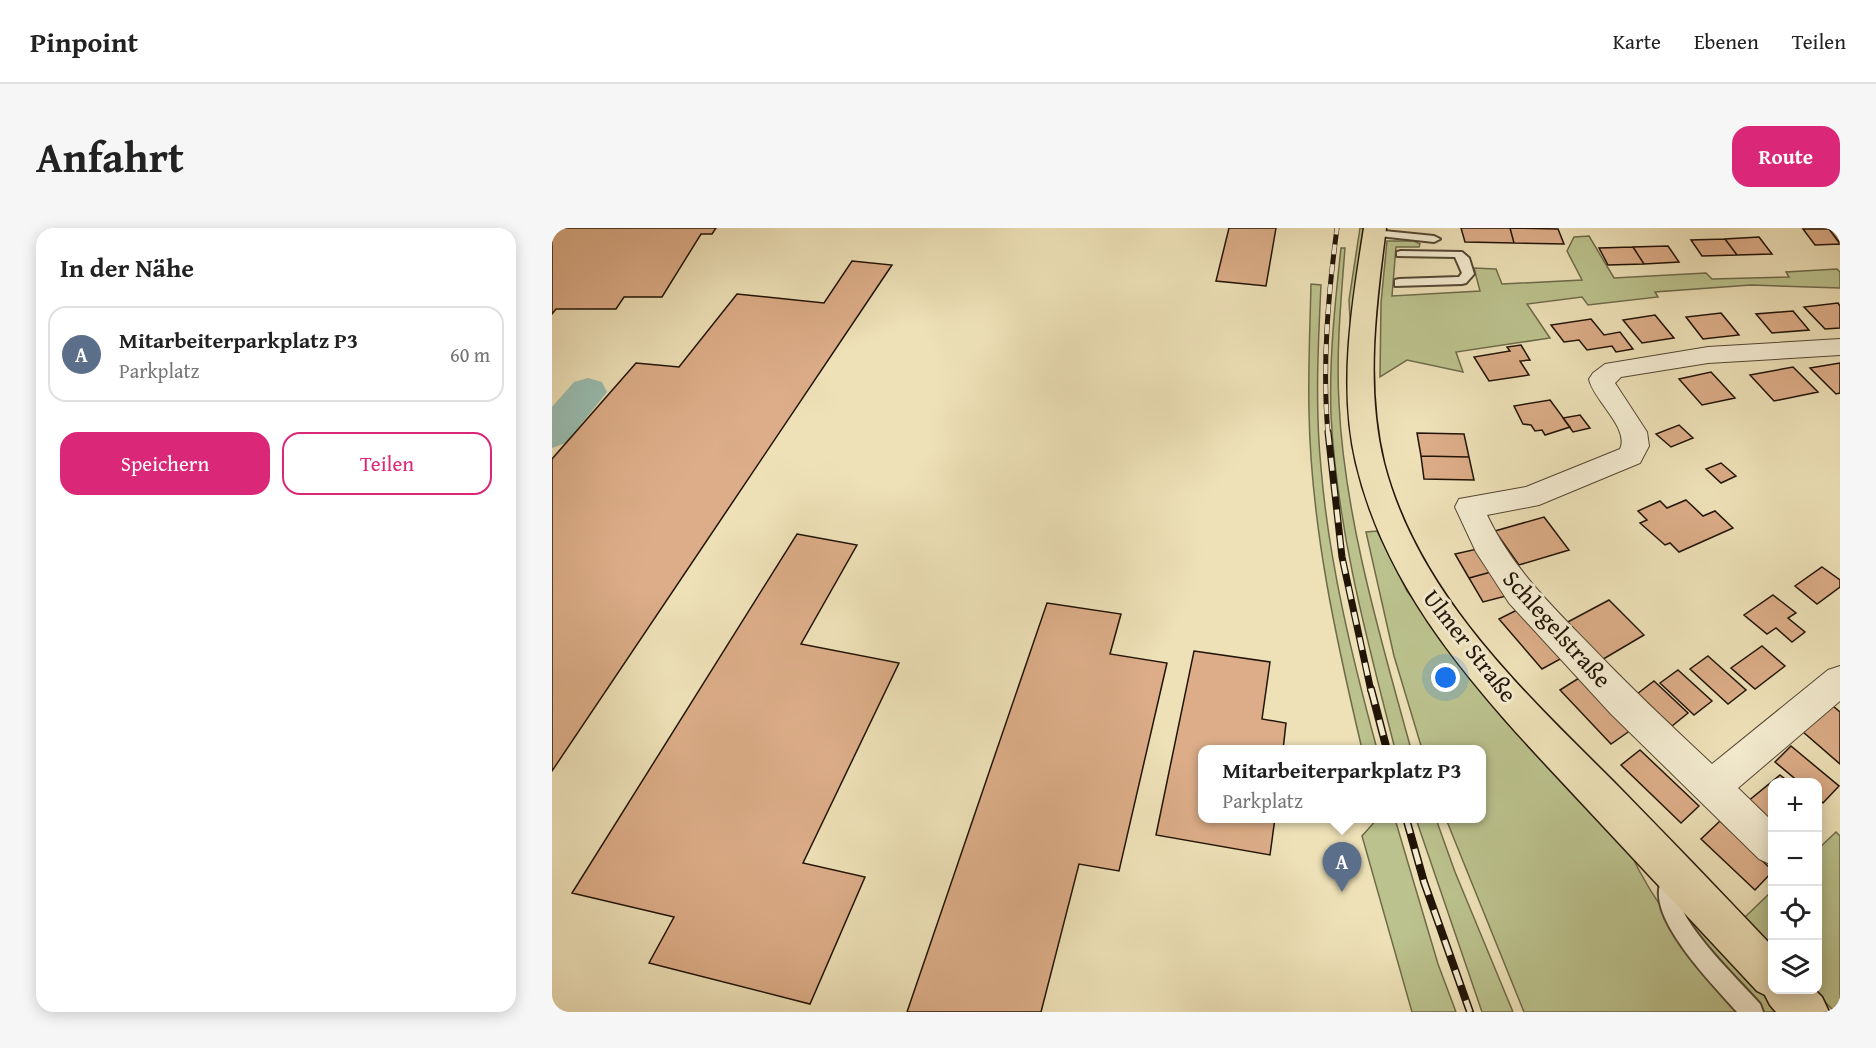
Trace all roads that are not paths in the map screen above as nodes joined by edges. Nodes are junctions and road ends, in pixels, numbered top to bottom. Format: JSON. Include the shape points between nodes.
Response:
{"nodes":[{"id":1,"x":1375,"y":230,"type":"edge"},
{"id":2,"x":1434,"y":234,"type":"edge"},
{"id":3,"x":1401,"y":254,"type":"dead end"},
{"id":4,"x":1435,"y":254,"type":"junction"},
{"id":5,"x":1399,"y":283,"type":"dead end"},
{"id":6,"x":1840,"y":347,"type":"edge"},
{"id":7,"x":1840,"y":681,"type":"edge"},
{"id":8,"x":1711,"y":788,"type":"junction"},
{"id":9,"x":1768,"y":841,"type":"edge"},
{"id":10,"x":1678,"y":877,"type":"junction"},
{"id":11,"x":1768,"y":971,"type":"edge"},
{"id":12,"x":1789,"y":994,"type":"edge"},
{"id":13,"x":1752,"y":1012,"type":"edge"},
{"id":14,"x":1807,"y":1012,"type":"edge"}],
"edges":[{"from":1,"to":2,"type":"lane"},
{"from":1,"to":10,"type":"main road","name":"Ulmer Straße","via":[[1365,306],[1364,417],[1374,480],[1396,538],[1420,583],[1472,654]]},
{"from":2,"to":4,"type":"lane"},
{"from":3,"to":4,"type":"lane"},
{"from":4,"to":5,"type":"lane","via":[[1461,256],[1468,276],[1462,280]]},
{"from":6,"to":8,"type":"street","name":"Schlegelstraße","via":[[1707,355],[1614,370],[1602,379],[1634,432],[1636,446],[1630,456],[1529,497],[1469,507],[1486,544],[1520,594],[1623,703]]},
{"from":7,"to":8,"type":"street"},
{"from":8,"to":9,"type":"street","name":"Schlegelstraße"},
{"from":10,"to":11,"type":"main road","name":"Ulmer Straße"},
{"from":10,"to":13,"type":"lane","via":[[1668,890],[1672,910]]},
{"from":12,"to":14,"type":"main road"}]}
